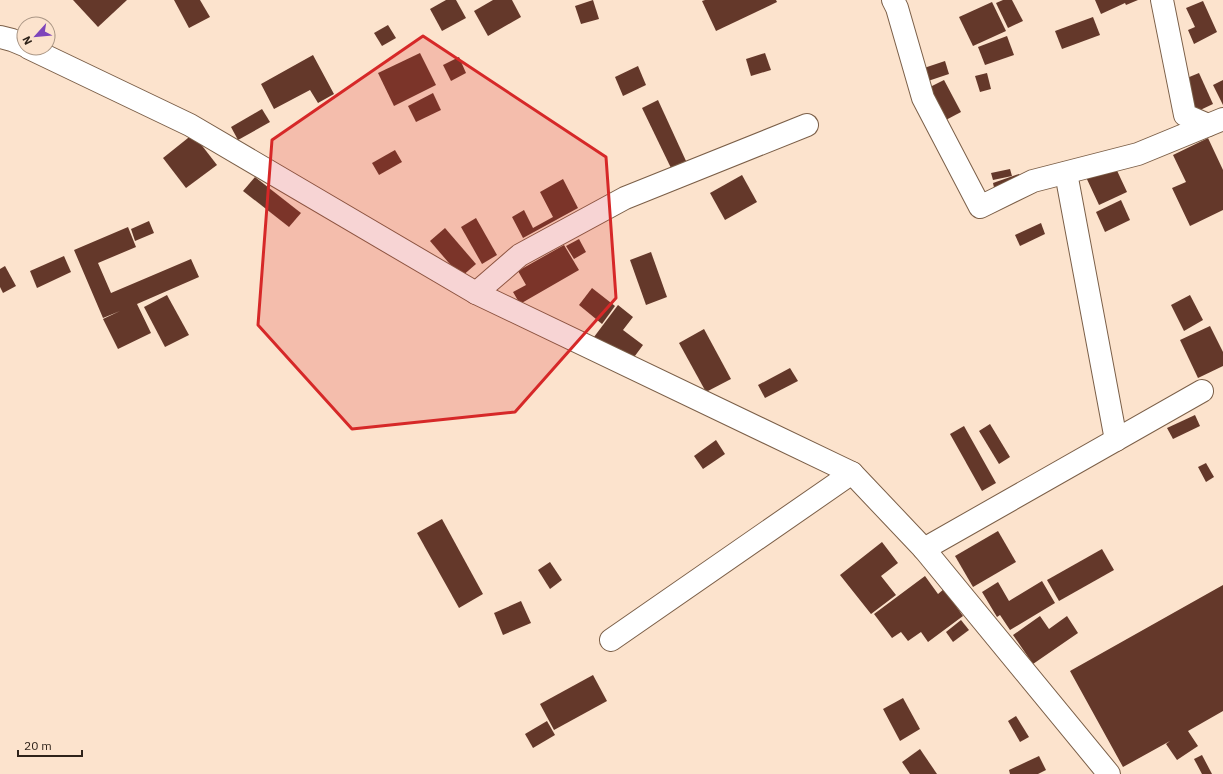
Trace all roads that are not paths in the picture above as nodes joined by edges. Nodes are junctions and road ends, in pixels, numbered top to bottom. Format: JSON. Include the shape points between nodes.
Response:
{"nodes":[{"id":1,"x":893,"y":0,"type":"edge"},
{"id":2,"x":1162,"y":0,"type":"edge"},
{"id":3,"x":0,"y":37,"type":"edge"},
{"id":4,"x":16,"y":42,"type":"edge"},
{"id":5,"x":47,"y":56,"type":"edge"},
{"id":6,"x":1216,"y":122,"type":"edge"},
{"id":7,"x":806,"y":125,"type":"dead end"},
{"id":8,"x":1066,"y":173,"type":"junction"},
{"id":9,"x":476,"y":293,"type":"junction"},
{"id":10,"x":1202,"y":392,"type":"dead end"},
{"id":11,"x":1116,"y":440,"type":"junction"},
{"id":12,"x":852,"y":472,"type":"junction"},
{"id":13,"x":924,"y":549,"type":"junction"},
{"id":14,"x":610,"y":640,"type":"dead end"},
{"id":15,"x":1108,"y":774,"type":"edge"}],
"edges":[{"from":1,"to":8,"type":"street","via":[[923,98],[980,207],[1033,181]]},
{"from":2,"to":6,"type":"street","via":[[1185,115]]},
{"from":3,"to":4,"type":"street"},
{"from":5,"to":9,"type":"street","via":[[190,125]]},
{"from":6,"to":8,"type":"street","via":[[1138,154]]},
{"from":7,"to":9,"type":"street","via":[[625,198],[520,255]]},
{"from":8,"to":11,"type":"street"},
{"from":9,"to":12,"type":"street"},
{"from":10,"to":11,"type":"street"},
{"from":11,"to":13,"type":"street"},
{"from":12,"to":13,"type":"street"},
{"from":12,"to":14,"type":"street"},
{"from":13,"to":15,"type":"street"}]}
